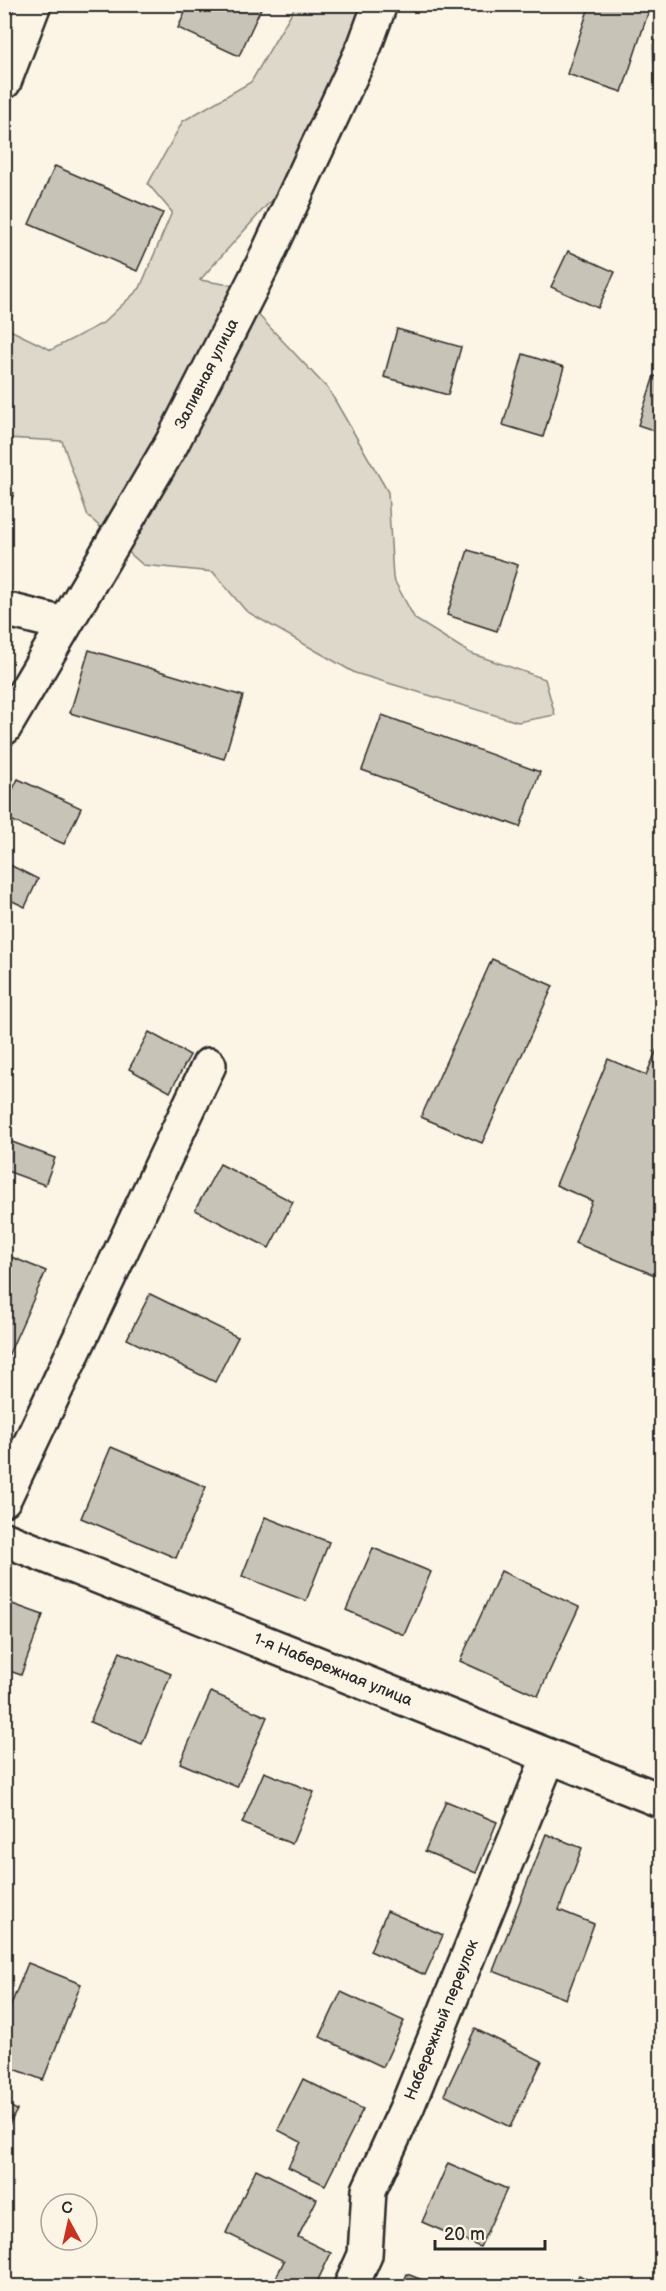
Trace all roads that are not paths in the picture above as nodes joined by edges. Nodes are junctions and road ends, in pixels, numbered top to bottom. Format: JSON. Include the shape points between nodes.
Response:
{"nodes":[{"id":1,"x":34,"y":4,"type":"edge"},
{"id":2,"x":380,"y":4,"type":"edge"},
{"id":3,"x":4,"y":82,"type":"edge"},
{"id":4,"x":4,"y":609,"type":"edge"},
{"id":5,"x":64,"y":624,"type":"junction"},
{"id":6,"x":4,"y":728,"type":"edge"},
{"id":7,"x":209,"y":1065,"type":"dead end"},
{"id":8,"x":4,"y":1499,"type":"edge"},
{"id":9,"x":4,"y":1539,"type":"edge"},
{"id":10,"x":549,"y":1756,"type":"junction"},
{"id":11,"x":662,"y":1801,"type":"edge"},
{"id":12,"x":351,"y":2286,"type":"edge"}],
"edges":[{"from":1,"to":3,"type":"street"},
{"from":2,"to":5,"type":"street","name":"Заливная улица","via":[[263,264],[172,443]]},
{"from":4,"to":5,"type":"street"},
{"from":5,"to":6,"type":"street","name":"Заливная улица"},
{"from":7,"to":8,"type":"street"},
{"from":9,"to":10,"type":"street","name":"1-я Набережная улица"},
{"from":10,"to":11,"type":"street","name":"1-я Набережная улица"},
{"from":10,"to":12,"type":"street","name":"Набережный переулок","via":[[407,2107],[369,2190],[365,2255]]}]}
